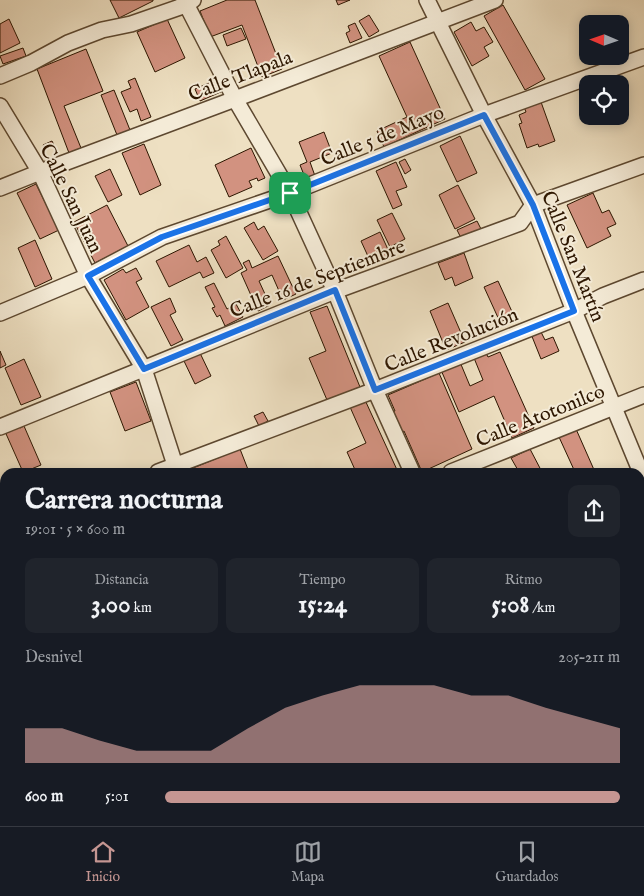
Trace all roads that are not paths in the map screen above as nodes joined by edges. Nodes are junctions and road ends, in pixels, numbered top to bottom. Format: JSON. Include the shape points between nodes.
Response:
{"nodes":[{"id":1,"x":427,"y":0,"type":"edge"},
{"id":2,"x":495,"y":0,"type":"edge"},
{"id":3,"x":188,"y":2,"type":"edge"},
{"id":4,"x":438,"y":21,"type":"junction"},
{"id":5,"x":644,"y":57,"type":"edge"},
{"id":6,"x":0,"y":76,"type":"edge"},
{"id":7,"x":235,"y":99,"type":"junction"},
{"id":8,"x":0,"y":106,"type":"edge"},
{"id":9,"x":484,"y":115,"type":"junction"},
{"id":10,"x":644,"y":165,"type":"edge"},
{"id":11,"x":40,"y":172,"type":"junction"},
{"id":12,"x":0,"y":188,"type":"edge"},
{"id":13,"x":290,"y":193,"type":"junction"},
{"id":14,"x":533,"y":205,"type":"junction"},
{"id":15,"x":88,"y":276,"type":"junction"},
{"id":16,"x":644,"y":280,"type":"edge"},
{"id":17,"x":335,"y":290,"type":"junction"},
{"id":18,"x":574,"y":311,"type":"junction"},
{"id":19,"x":0,"y":313,"type":"edge"},
{"id":20,"x":144,"y":369,"type":"junction"},
{"id":21,"x":375,"y":390,"type":"junction"},
{"id":22,"x":644,"y":395,"type":"edge"},
{"id":23,"x":615,"y":407,"type":"junction"},
{"id":24,"x":0,"y":426,"type":"edge"},
{"id":25,"x":177,"y":468,"type":"edge"},
{"id":26,"x":180,"y":468,"type":"edge"},
{"id":27,"x":410,"y":468,"type":"edge"},
{"id":28,"x":461,"y":468,"type":"edge"},
{"id":29,"x":639,"y":468,"type":"edge"}],
"edges":[{"from":1,"to":4,"type":"street","name":"Calle San Martín"},
{"from":2,"to":4,"type":"street","name":"Calle Tlapala"},
{"from":3,"to":6,"type":"street","via":[[68,43]]},
{"from":3,"to":7,"type":"street"},
{"from":4,"to":7,"type":"street","name":"Calle Tlapala"},
{"from":4,"to":9,"type":"street","name":"Calle San Martín"},
{"from":5,"to":9,"type":"street","name":"Calle 5 de Mayo"},
{"from":7,"to":11,"type":"street","name":"Calle Tlapala"},
{"from":7,"to":13,"type":"street"},
{"from":8,"to":11,"type":"street","name":"Calle San Juan"},
{"from":9,"to":13,"type":"street","name":"Calle 5 de Mayo"},
{"from":9,"to":14,"type":"street","name":"Calle San Martín"},
{"from":10,"to":14,"type":"street"},
{"from":11,"to":12,"type":"street","name":"Calle Tlapala"},
{"from":11,"to":15,"type":"street","name":"Calle San Juan"},
{"from":13,"to":15,"type":"street","name":"Calle 5 de Mayo","via":[[162,237]]},
{"from":13,"to":17,"type":"street"},
{"from":14,"to":17,"type":"street","name":"Calle 16 de Septiembre","via":[[520,223]]},
{"from":14,"to":18,"type":"street","name":"Calle San Martín"},
{"from":15,"to":19,"type":"street","name":"Calle 5 de Mayo"},
{"from":15,"to":20,"type":"street","name":"Calle San Juan"},
{"from":16,"to":18,"type":"street","name":"Calle Revolución"},
{"from":17,"to":20,"type":"street","name":"Calle 16 de Septiembre"},
{"from":17,"to":21,"type":"street"},
{"from":18,"to":21,"type":"street","name":"Calle Revolución"},
{"from":18,"to":23,"type":"street","name":"Calle San Martín"},
{"from":20,"to":24,"type":"street","name":"Calle 16 de Septiembre"},
{"from":20,"to":25,"type":"street","name":"Calle San Juan"},
{"from":21,"to":26,"type":"street","name":"Calle Revolución"},
{"from":21,"to":27,"type":"street"},
{"from":22,"to":23,"type":"street","name":"Calle Atotonilco"},
{"from":23,"to":28,"type":"street","name":"Calle Atotonilco"},
{"from":23,"to":29,"type":"street","name":"Calle San Martín"}]}
